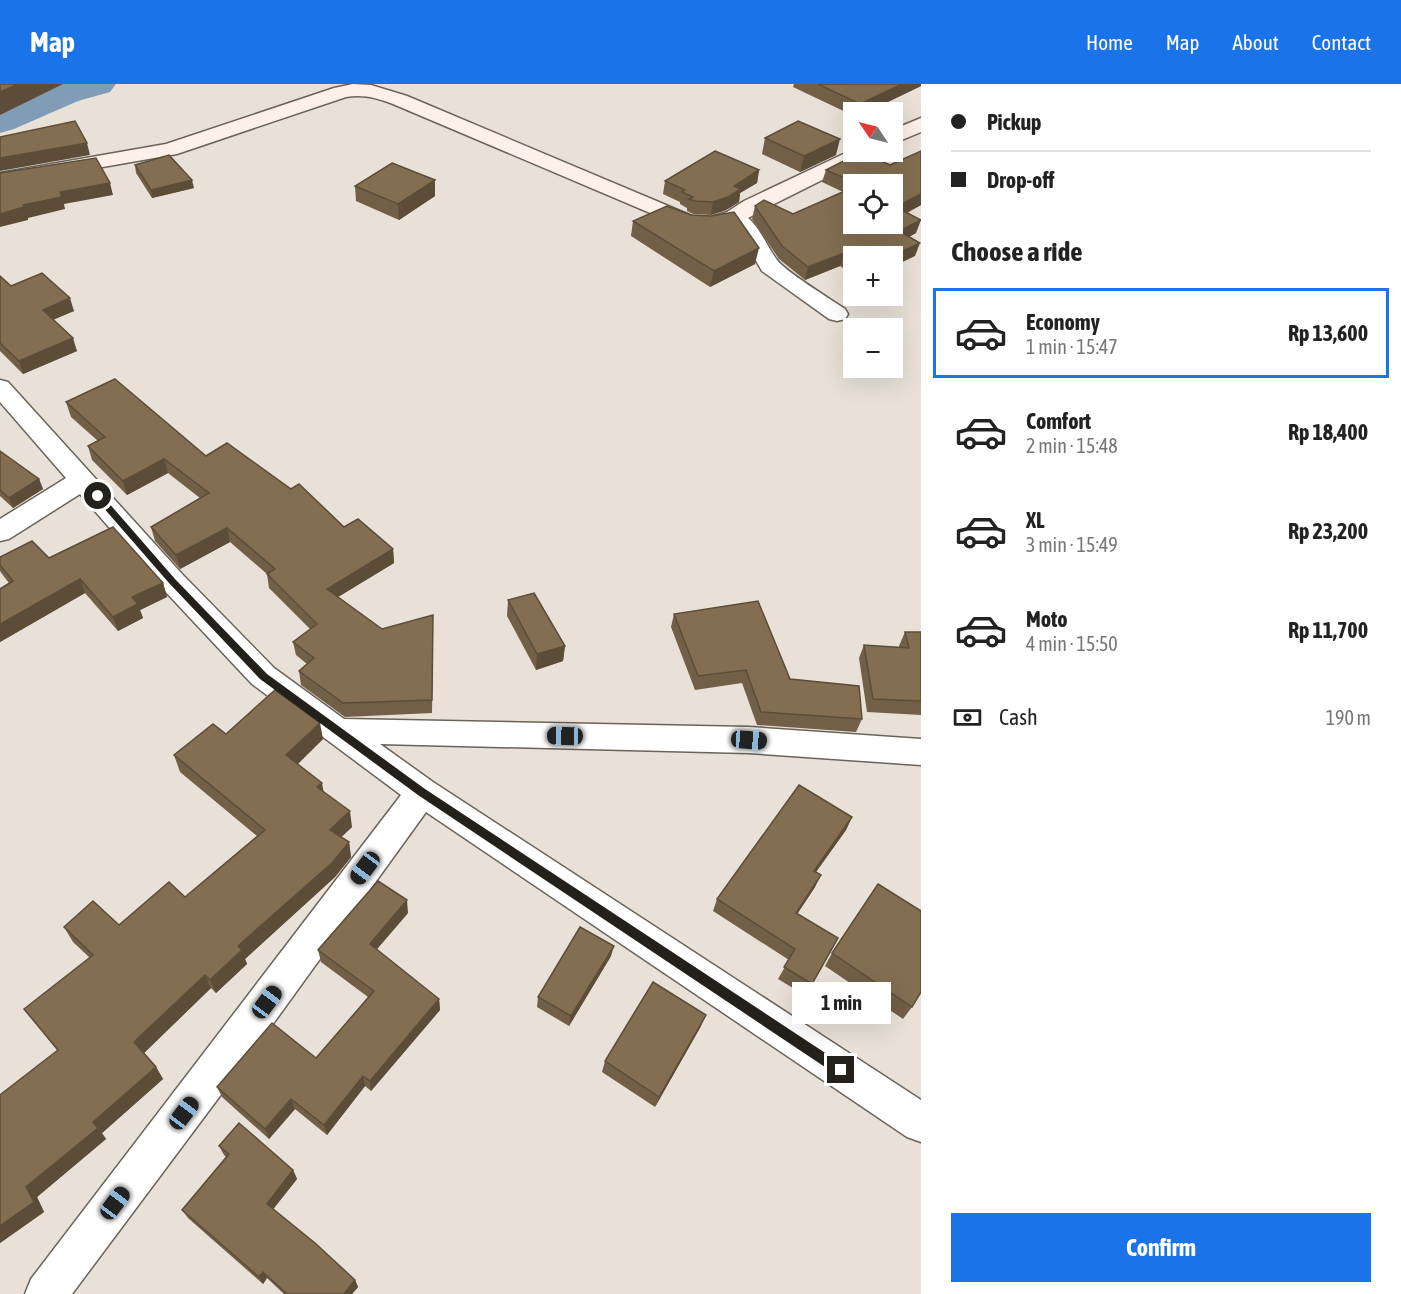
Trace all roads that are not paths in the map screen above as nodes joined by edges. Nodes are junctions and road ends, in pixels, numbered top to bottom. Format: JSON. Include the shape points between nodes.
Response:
{"nodes":[{"id":1,"x":921,"y":124,"type":"edge"},
{"id":2,"x":903,"y":133,"type":"edge"},
{"id":3,"x":843,"y":162,"type":"edge"},
{"id":4,"x":0,"y":179,"type":"edge"},
{"id":5,"x":735,"y":217,"type":"junction"},
{"id":6,"x":837,"y":314,"type":"dead end"},
{"id":7,"x":0,"y":387,"type":"edge"},
{"id":8,"x":84,"y":479,"type":"junction"},
{"id":9,"x":0,"y":531,"type":"edge"},
{"id":10,"x":336,"y":731,"type":"junction"},
{"id":11,"x":921,"y":752,"type":"edge"},
{"id":12,"x":422,"y":792,"type":"junction"},
{"id":13,"x":921,"y":1124,"type":"edge"},
{"id":14,"x":46,"y":1294,"type":"edge"}],
"edges":[{"from":1,"to":2,"type":"street"},
{"from":3,"to":5,"type":"street"},
{"from":4,"to":5,"type":"street","via":[[170,150],[341,92],[362,89],[400,100],[688,222],[712,224]]},
{"from":5,"to":6,"type":"street","via":[[770,266]]},
{"from":7,"to":8,"type":"street"},
{"from":8,"to":9,"type":"street"},
{"from":8,"to":10,"type":"street","via":[[172,581],[263,676]]},
{"from":10,"to":11,"type":"street","via":[[749,740]]},
{"from":10,"to":12,"type":"street"},
{"from":12,"to":13,"type":"street"},
{"from":12,"to":14,"type":"street"}]}
